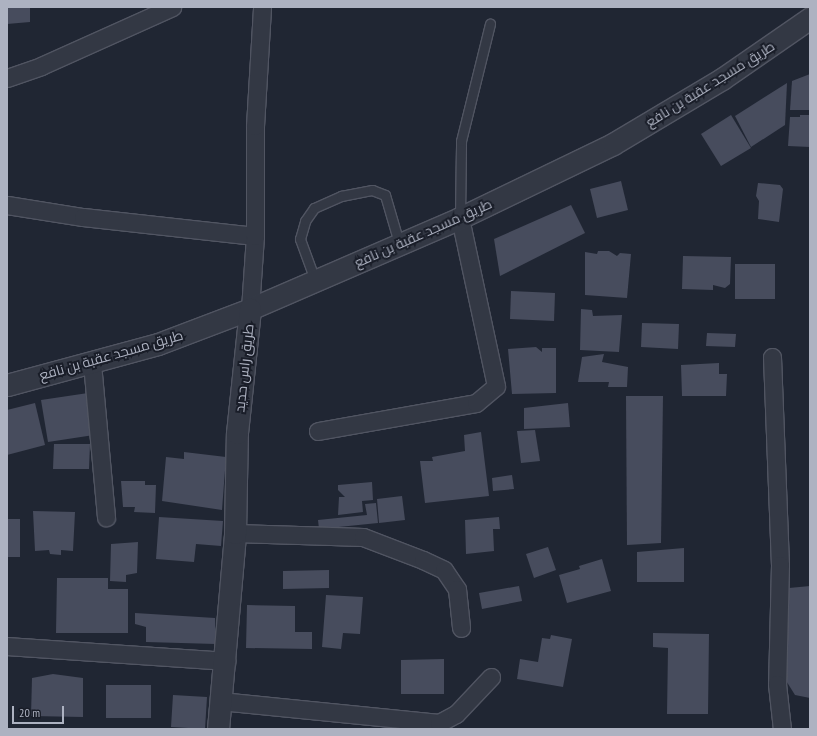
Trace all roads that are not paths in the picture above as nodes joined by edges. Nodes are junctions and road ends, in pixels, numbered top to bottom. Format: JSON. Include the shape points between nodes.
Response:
{"nodes":[{"id":1,"x":172,"y":7,"type":"edge"},
{"id":2,"x":262,"y":7,"type":"edge"},
{"id":3,"x":810,"y":18,"type":"edge"},
{"id":4,"x":490,"y":24,"type":"dead end"},
{"id":5,"x":7,"y":78,"type":"edge"},
{"id":6,"x":7,"y":205,"type":"edge"},
{"id":7,"x":460,"y":218,"type":"junction"},
{"id":8,"x":255,"y":236,"type":"junction"},
{"id":9,"x":399,"y":243,"type":"junction"},
{"id":10,"x":315,"y":280,"type":"junction"},
{"id":11,"x":250,"y":309,"type":"junction"},
{"id":12,"x":772,"y":356,"type":"dead end"},
{"id":13,"x":92,"y":363,"type":"junction"},
{"id":14,"x":7,"y":385,"type":"edge"},
{"id":15,"x":318,"y":431,"type":"dead end"},
{"id":16,"x":106,"y":517,"type":"dead end"},
{"id":17,"x":236,"y":533,"type":"junction"},
{"id":18,"x":462,"y":628,"type":"dead end"},
{"id":19,"x":7,"y":646,"type":"edge"},
{"id":20,"x":226,"y":661,"type":"junction"},
{"id":21,"x":491,"y":677,"type":"dead end"},
{"id":22,"x":220,"y":701,"type":"junction"},
{"id":23,"x":218,"y":729,"type":"edge"},
{"id":24,"x":782,"y":729,"type":"edge"}],
"edges":[{"from":1,"to":5,"type":"street","via":[[41,66]]},
{"from":2,"to":8,"type":"street","name":"طريق راس حديد","via":[[255,126]]},
{"from":3,"to":7,"type":"street","name":"طريق مسجد عقبة بن نافع","via":[[722,79],[613,144]]},
{"from":4,"to":7,"type":"lane","via":[[462,141]]},
{"from":6,"to":8,"type":"street","via":[[83,217]]},
{"from":7,"to":9,"type":"street","name":"طريق مسجد عقبة بن نافع"},
{"from":7,"to":15,"type":"street","via":[[496,386],[476,403]]},
{"from":8,"to":11,"type":"street","name":"طريق راس حديد"},
{"from":9,"to":10,"type":"street","name":"طريق مسجد عقبة بن نافع"},
{"from":9,"to":10,"type":"lane","via":[[385,195],[372,190],[341,196],[314,208],[305,221],[300,239]]},
{"from":10,"to":11,"type":"street","name":"طريق مسجد عقبة بن نافع"},
{"from":11,"to":13,"type":"street","name":"طريق مسجد عقبة بن نافع","via":[[158,344]]},
{"from":11,"to":17,"type":"street","name":"طريق راس حديد","via":[[237,433]]},
{"from":12,"to":24,"type":"street","via":[[780,565],[777,684]]},
{"from":13,"to":14,"type":"street","name":"طريق مسجد عقبة بن نافع"},
{"from":13,"to":16,"type":"street"},
{"from":17,"to":18,"type":"street","via":[[363,537],[423,560],[444,570],[457,589]]},
{"from":17,"to":20,"type":"street","name":"طريق راس حديد"},
{"from":19,"to":20,"type":"street"},
{"from":20,"to":22,"type":"street","name":"طريق راس حديد"},
{"from":21,"to":22,"type":"street","via":[[456,714],[439,723]]},
{"from":22,"to":23,"type":"street","name":"طريق راس حديد"}]}
